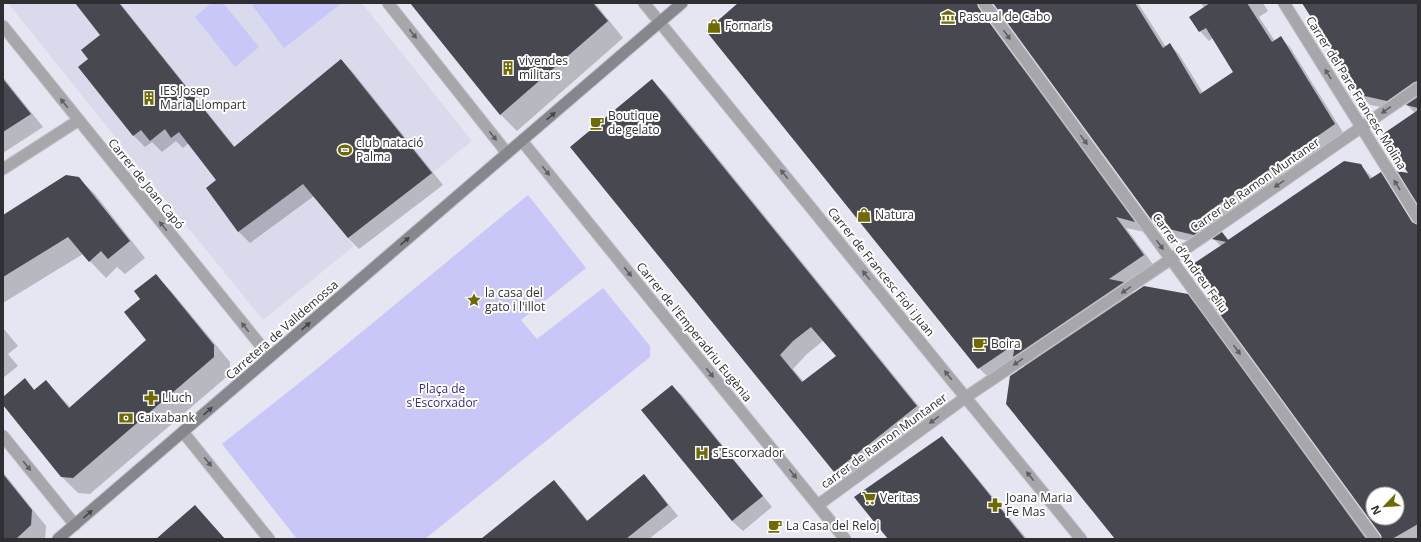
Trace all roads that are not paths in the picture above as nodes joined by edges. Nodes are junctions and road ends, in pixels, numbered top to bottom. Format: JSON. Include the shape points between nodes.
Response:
{"nodes":[{"id":1,"x":388,"y":3,"type":"edge"},
{"id":2,"x":644,"y":3,"type":"edge"},
{"id":3,"x":682,"y":3,"type":"edge"},
{"id":4,"x":984,"y":3,"type":"edge"},
{"id":5,"x":1284,"y":3,"type":"edge"},
{"id":6,"x":660,"y":22,"type":"junction"},
{"id":7,"x":3,"y":26,"type":"edge"},
{"id":8,"x":1418,"y":88,"type":"edge"},
{"id":9,"x":78,"y":120,"type":"junction"},
{"id":10,"x":1361,"y":127,"type":"junction"},
{"id":11,"x":522,"y":141,"type":"junction"},
{"id":12,"x":507,"y":154,"type":"junction"},
{"id":13,"x":3,"y":169,"type":"edge"},
{"id":14,"x":1418,"y":218,"type":"edge"},
{"id":15,"x":1171,"y":259,"type":"junction"},
{"id":16,"x":270,"y":357,"type":"junction"},
{"id":17,"x":966,"y":397,"type":"junction"},
{"id":18,"x":183,"y":432,"type":"junction"},
{"id":19,"x":3,"y":436,"type":"edge"},
{"id":20,"x":818,"y":505,"type":"junction"},
{"id":21,"x":75,"y":525,"type":"junction"},
{"id":22,"x":58,"y":539,"type":"edge"},
{"id":23,"x":269,"y":539,"type":"edge"},
{"id":24,"x":845,"y":539,"type":"edge"},
{"id":25,"x":1081,"y":539,"type":"edge"},
{"id":26,"x":1375,"y":539,"type":"edge"}],
"edges":[{"from":1,"to":12,"type":"street","one_way":true},
{"from":2,"to":6,"type":"street","name":"Carrer de Francesc Fiol i Juan"},
{"from":3,"to":6,"type":"main road","name":"Carretera de Valldemossa"},
{"from":4,"to":15,"type":"street","name":"Carrer d'Andreu Feliu","one_way":true},
{"from":10,"to":5,"type":"street","name":"Carrer del Pare Francesc Molina","one_way":true},
{"from":11,"to":6,"type":"main road","name":"Carretera de Valldemossa","one_way":true},
{"from":17,"to":6,"type":"street","name":"Carrer de Francesc Fiol i Juan","one_way":true},
{"from":9,"to":7,"type":"street","name":"Carrer de Joan Capó","one_way":true},
{"from":8,"to":10,"type":"street","name":"Carrer de Ramon Muntaner","one_way":true},
{"from":9,"to":13,"type":"street"},
{"from":16,"to":9,"type":"street","name":"Carrer de Joan Capó","one_way":true},
{"from":14,"to":10,"type":"street","name":"Carrer del Pare Francesc Molina","one_way":true},
{"from":10,"to":15,"type":"street","name":"Carrer de Ramon Muntaner","one_way":true},
{"from":11,"to":12,"type":"main road","name":"Carretera de Valldemossa"},
{"from":11,"to":20,"type":"street","name":"Carrer de l'Emperadriu Eugènia","one_way":true},
{"from":16,"to":12,"type":"main road","name":"Carretera de Valldemossa","one_way":true},
{"from":15,"to":17,"type":"street","name":"Carrer de Ramon Muntaner","one_way":true},
{"from":15,"to":26,"type":"street","name":"Carrer d'Andreu Feliu","one_way":true},
{"from":18,"to":16,"type":"main road","name":"Carretera de Valldemossa","one_way":true},
{"from":17,"to":20,"type":"street","name":"carrer de Ramon Muntaner","one_way":true},
{"from":25,"to":17,"type":"street","name":"Carrer de Francesc Fiol i Juan","one_way":true},
{"from":21,"to":18,"type":"main road","name":"Carretera de Valldemossa","one_way":true},
{"from":18,"to":23,"type":"street","one_way":true},
{"from":19,"to":21,"type":"street","one_way":true},
{"from":20,"to":24,"type":"street","name":"Carrer de l'Emperadriu Eugènia"},
{"from":21,"to":22,"type":"main road","name":"Carretera de Valldemossa"}]}
